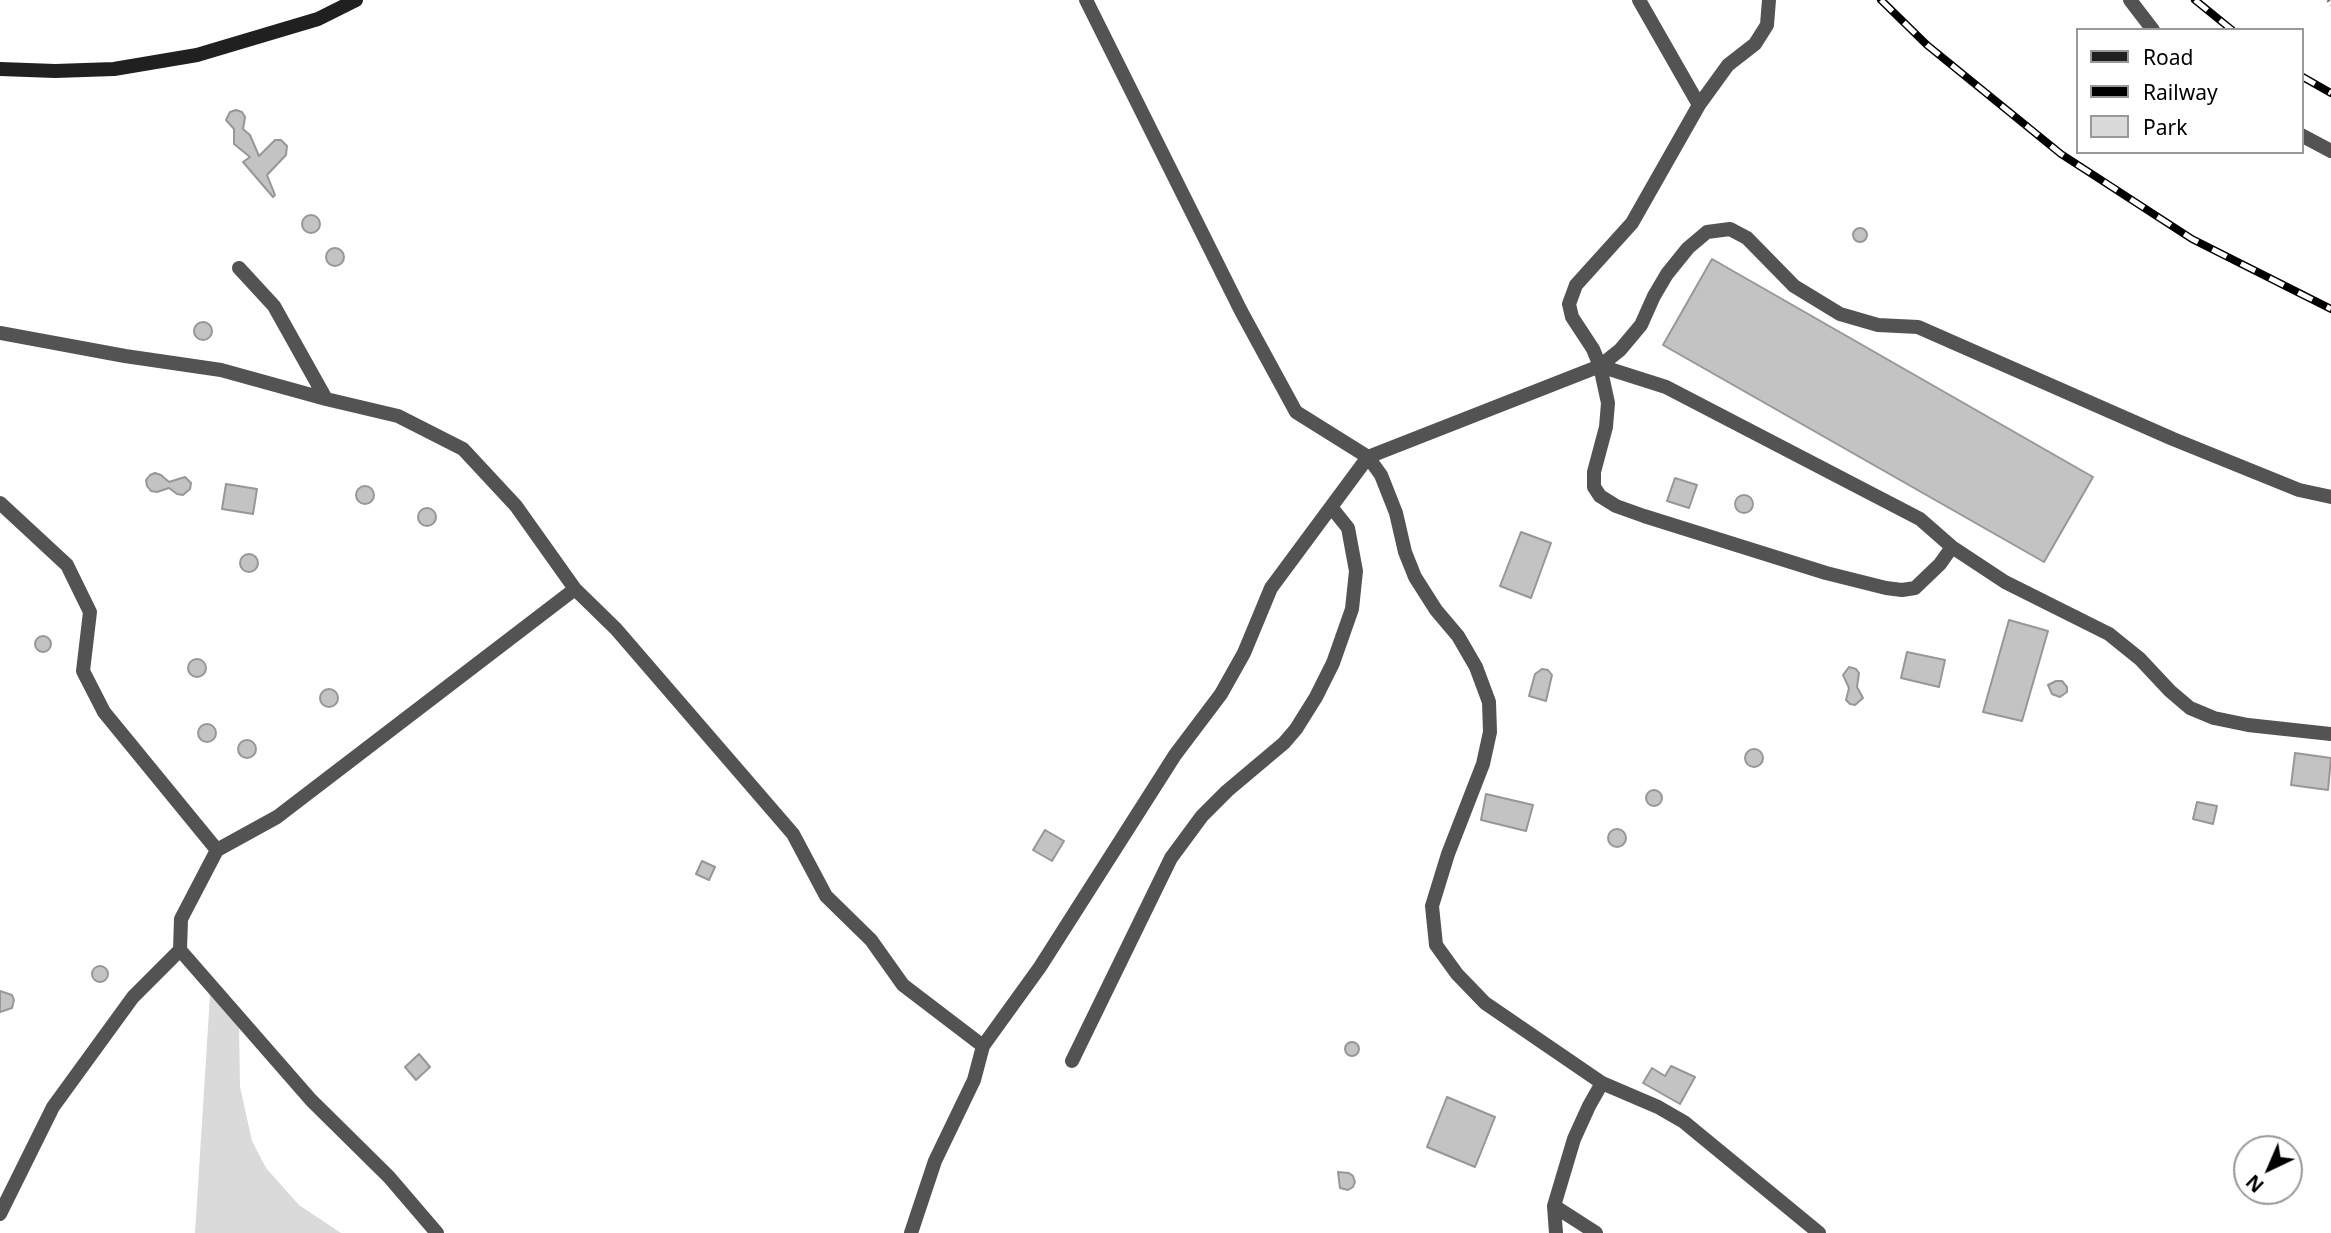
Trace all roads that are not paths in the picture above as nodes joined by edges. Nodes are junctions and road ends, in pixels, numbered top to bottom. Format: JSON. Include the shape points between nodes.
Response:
{"nodes":[{"id":1,"x":356,"y":0,"type":"edge"},
{"id":2,"x":1086,"y":0,"type":"edge"},
{"id":3,"x":1639,"y":0,"type":"edge"},
{"id":4,"x":1769,"y":0,"type":"edge"},
{"id":5,"x":2130,"y":0,"type":"edge"},
{"id":6,"x":2151,"y":28,"type":"edge"},
{"id":7,"x":0,"y":69,"type":"edge"},
{"id":8,"x":1699,"y":105,"type":"junction"},
{"id":9,"x":2303,"y":136,"type":"edge"},
{"id":10,"x":2331,"y":151,"type":"edge"},
{"id":11,"x":239,"y":268,"type":"dead end"},
{"id":12,"x":0,"y":333,"type":"edge"},
{"id":13,"x":1600,"y":366,"type":"junction"},
{"id":14,"x":326,"y":398,"type":"junction"},
{"id":15,"x":1368,"y":457,"type":"junction"},
{"id":16,"x":2331,"y":497,"type":"edge"},
{"id":17,"x":0,"y":503,"type":"edge"},
{"id":18,"x":1332,"y":508,"type":"junction"},
{"id":19,"x":1952,"y":547,"type":"junction"},
{"id":20,"x":575,"y":589,"type":"junction"},
{"id":21,"x":2331,"y":734,"type":"edge"},
{"id":22,"x":217,"y":850,"type":"junction"},
{"id":23,"x":180,"y":950,"type":"junction"},
{"id":24,"x":983,"y":1046,"type":"junction"},
{"id":25,"x":1072,"y":1061,"type":"dead end"},
{"id":26,"x":1602,"y":1083,"type":"junction"},
{"id":27,"x":1554,"y":1206,"type":"junction"},
{"id":28,"x":0,"y":1214,"type":"edge"},
{"id":29,"x":437,"y":1233,"type":"edge"},
{"id":30,"x":911,"y":1233,"type":"edge"},
{"id":31,"x":1556,"y":1233,"type":"edge"},
{"id":32,"x":1596,"y":1233,"type":"edge"},
{"id":33,"x":1819,"y":1233,"type":"edge"}],
"edges":[{"from":1,"to":7,"type":"main road","via":[[318,19],[197,55],[114,69]]},
{"from":2,"to":15,"type":"street","via":[[1296,412]]},
{"from":3,"to":8,"type":"street"},
{"from":4,"to":8,"type":"street","via":[[1767,24],[1755,44],[1728,65]]},
{"from":5,"to":6,"type":"street"},
{"from":8,"to":13,"type":"street","via":[[1632,223],[1576,285],[1569,304],[1572,317]]},
{"from":9,"to":10,"type":"street"},
{"from":11,"to":14,"type":"street","via":[[274,306]]},
{"from":12,"to":14,"type":"street","via":[[220,370]]},
{"from":13,"to":15,"type":"street"},
{"from":13,"to":16,"type":"street","via":[[1641,325],[1667,274],[1688,248],[1707,232],[1730,229],[1747,238],[1794,286],[1840,314],[1878,325],[1918,327],[2173,439],[2299,490]]},
{"from":13,"to":19,"type":"street","via":[[1666,387],[1739,424],[1920,519]]},
{"from":13,"to":19,"type":"street","via":[[1608,403],[1594,486],[1616,506],[1826,573],[1902,590],[1915,588]]},
{"from":14,"to":20,"type":"street","via":[[398,416],[463,449],[516,506]]},
{"from":15,"to":18,"type":"street"},
{"from":15,"to":26,"type":"street","via":[[1381,475],[1396,513],[1415,577],[1458,636],[1489,702],[1490,732],[1483,764],[1432,906],[1436,945],[1485,1003]]},
{"from":17,"to":22,"type":"street","via":[[67,565],[90,611],[83,671],[104,712]]},
{"from":18,"to":24,"type":"street","via":[[1271,588],[1221,694],[1175,755],[1040,967]]},
{"from":18,"to":25,"type":"street","via":[[1348,528],[1356,571],[1352,609],[1333,663],[1296,729],[1202,816],[1171,858]]},
{"from":19,"to":21,"type":"street","via":[[2005,582],[2109,634],[2190,708],[2248,725]]},
{"from":20,"to":22,"type":"street","via":[[277,817]]},
{"from":20,"to":24,"type":"street","via":[[616,629],[793,834],[826,896],[871,940],[903,985]]},
{"from":22,"to":23,"type":"street","via":[[181,919]]},
{"from":23,"to":28,"type":"street","via":[[133,997],[53,1107]]},
{"from":23,"to":29,"type":"street","via":[[311,1100],[389,1177]]},
{"from":24,"to":30,"type":"street","via":[[974,1080],[935,1161]]},
{"from":26,"to":27,"type":"street","via":[[1574,1139]]},
{"from":26,"to":33,"type":"street","via":[[1684,1122]]},
{"from":27,"to":31,"type":"street"},
{"from":27,"to":32,"type":"street"}]}
